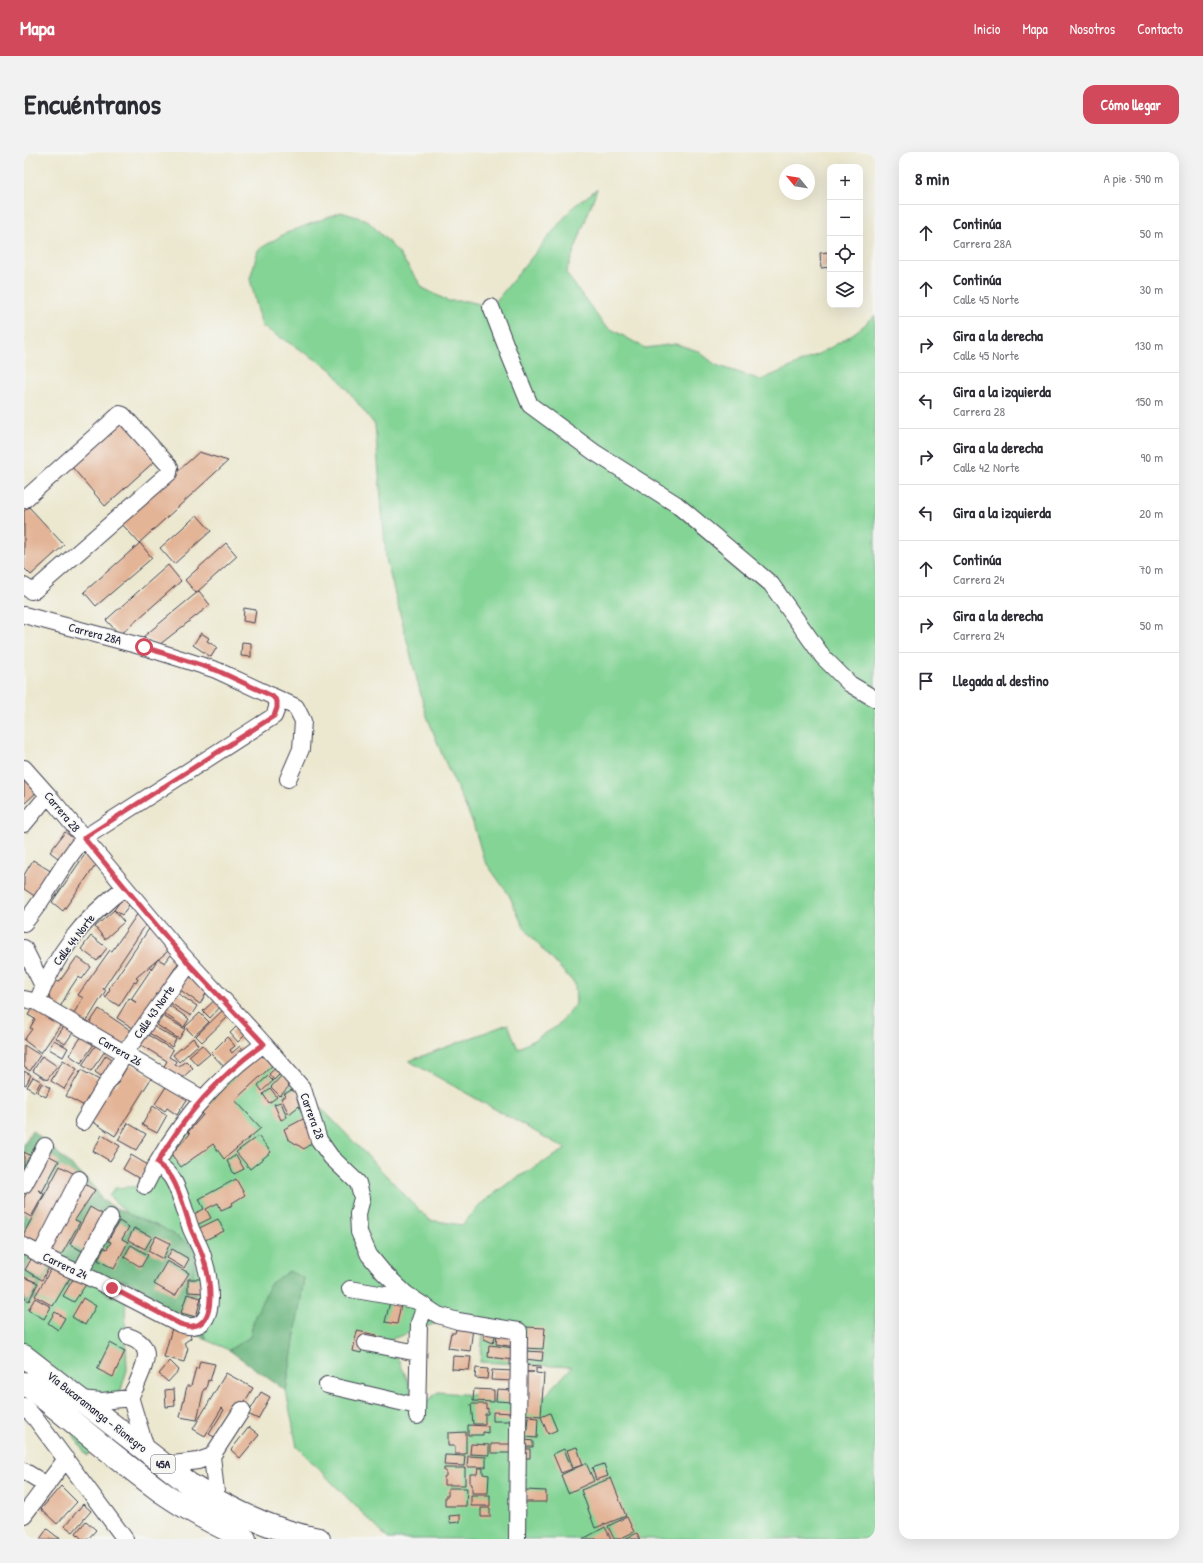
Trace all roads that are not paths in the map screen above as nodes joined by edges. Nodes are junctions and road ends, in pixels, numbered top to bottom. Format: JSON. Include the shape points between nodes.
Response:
{"nodes":[{"id":1,"x":491,"y":307,"type":"dead end"},
{"id":2,"x":24,"y":500,"type":"edge"},
{"id":3,"x":24,"y":586,"type":"edge"},
{"id":4,"x":24,"y":614,"type":"edge"},
{"id":5,"x":272,"y":696,"type":"junction"},
{"id":6,"x":875,"y":699,"type":"edge"},
{"id":7,"x":24,"y":768,"type":"edge"},
{"id":8,"x":288,"y":778,"type":"dead end"},
{"id":9,"x":48,"y":795,"type":"junction"},
{"id":10,"x":24,"y":824,"type":"edge"},
{"id":11,"x":84,"y":838,"type":"junction"},
{"id":12,"x":124,"y":887,"type":"junction"},
{"id":13,"x":24,"y":923,"type":"edge"},
{"id":14,"x":24,"y":948,"type":"edge"},
{"id":15,"x":189,"y":964,"type":"junction"},
{"id":16,"x":43,"y":986,"type":"junction"},
{"id":17,"x":30,"y":1000,"type":"edge"},
{"id":18,"x":264,"y":1044,"type":"junction"},
{"id":19,"x":126,"y":1054,"type":"junction"},
{"id":20,"x":203,"y":1099,"type":"junction"},
{"id":21,"x":83,"y":1122,"type":"dead end"},
{"id":22,"x":45,"y":1146,"type":"dead end"},
{"id":23,"x":157,"y":1163,"type":"junction"},
{"id":24,"x":79,"y":1179,"type":"dead end"},
{"id":25,"x":24,"y":1186,"type":"edge"},
{"id":26,"x":145,"y":1186,"type":"dead end"},
{"id":27,"x":110,"y":1217,"type":"dead end"},
{"id":28,"x":24,"y":1246,"type":"edge"},
{"id":29,"x":40,"y":1255,"type":"junction"},
{"id":30,"x":80,"y":1273,"type":"junction"},
{"id":31,"x":350,"y":1289,"type":"dead end"},
{"id":32,"x":421,"y":1303,"type":"junction"},
{"id":33,"x":128,"y":1336,"type":"dead end"},
{"id":34,"x":366,"y":1342,"type":"dead end"},
{"id":35,"x":418,"y":1353,"type":"junction"},
{"id":36,"x":24,"y":1356,"type":"edge"},
{"id":37,"x":24,"y":1383,"type":"edge"},
{"id":38,"x":327,"y":1385,"type":"dead end"},
{"id":39,"x":131,"y":1398,"type":"junction"},
{"id":40,"x":80,"y":1399,"type":"junction"},
{"id":41,"x":24,"y":1406,"type":"edge"},
{"id":42,"x":242,"y":1410,"type":"dead end"},
{"id":43,"x":212,"y":1456,"type":"junction"},
{"id":44,"x":156,"y":1458,"type":"junction"},
{"id":45,"x":66,"y":1460,"type":"junction"},
{"id":46,"x":24,"y":1471,"type":"edge"},
{"id":47,"x":47,"y":1485,"type":"junction"},
{"id":48,"x":217,"y":1501,"type":"junction"},
{"id":49,"x":24,"y":1515,"type":"edge"},
{"id":50,"x":124,"y":1539,"type":"edge"},
{"id":51,"x":245,"y":1539,"type":"edge"},
{"id":52,"x":320,"y":1539,"type":"edge"},
{"id":53,"x":517,"y":1539,"type":"edge"}],
"edges":[{"from":1,"to":6,"type":"street","via":[[530,405],[594,452],[676,504],[771,584],[824,657],[850,684]]},
{"from":2,"to":3,"type":"street","via":[[120,414],[170,468],[169,473],[35,590],[31,591]]},
{"from":4,"to":5,"type":"street","name":"Carrera 28A","via":[[216,670]]},
{"from":5,"to":8,"type":"street","name":"Carrera 28A","via":[[296,706],[303,721],[301,749]]},
{"from":5,"to":11,"type":"street","via":[[277,701],[274,716]]},
{"from":7,"to":9,"type":"street","name":"Carrera 28"},
{"from":9,"to":10,"type":"street"},
{"from":9,"to":11,"type":"street","name":"Carrera 28"},
{"from":11,"to":12,"type":"street","name":"Carrera 28"},
{"from":11,"to":13,"type":"street"},
{"from":12,"to":15,"type":"street","name":"Carrera 28"},
{"from":12,"to":16,"type":"street","name":"Calle 44 Norte","via":[[77,931],[64,948]]},
{"from":14,"to":16,"type":"street"},
{"from":15,"to":18,"type":"street","name":"Carrera 28"},
{"from":15,"to":19,"type":"street","name":"Calle 43 Norte"},
{"from":16,"to":17,"type":"street","name":"Calle 44 Norte"},
{"from":17,"to":19,"type":"street","name":"Carrera 26"},
{"from":18,"to":20,"type":"street","via":[[229,1072]]},
{"from":18,"to":32,"type":"street","name":"Carrera 28","via":[[303,1089],[319,1140],[331,1157],[358,1183],[362,1198],[358,1214],[359,1232],[368,1255],[406,1294]]},
{"from":19,"to":20,"type":"street","name":"Carrera 26"},
{"from":19,"to":21,"type":"street","name":"Calle 43 Norte"},
{"from":20,"to":23,"type":"street","via":[[177,1131]]},
{"from":22,"to":25,"type":"street"},
{"from":23,"to":26,"type":"street"},
{"from":23,"to":30,"type":"street","name":"Carrera 24","via":[[172,1177],[204,1258],[210,1287],[210,1305],[203,1322],[192,1326],[180,1324]]},
{"from":24,"to":29,"type":"street"},
{"from":27,"to":30,"type":"street"},
{"from":28,"to":29,"type":"street","name":"Carrera 24"},
{"from":29,"to":30,"type":"street","name":"Carrera 24"},
{"from":31,"to":32,"type":"street"},
{"from":32,"to":35,"type":"street"},
{"from":32,"to":53,"type":"street","name":"Carrera 28","via":[[438,1315],[519,1331]]},
{"from":33,"to":39,"type":"street","via":[[139,1340],[146,1351],[145,1363]]},
{"from":34,"to":35,"type":"street"},
{"from":35,"to":38,"type":"street","via":[[417,1411]]},
{"from":36,"to":40,"type":"highway","name":"Vía Bucaramanga - Rionegro","number":"45A"},
{"from":37,"to":51,"type":"highway","name":"Vía Bucaramanga - Rionegro","number":"45A","via":[[164,1493],[203,1518]]},
{"from":39,"to":40,"type":"street","via":[[102,1401]]},
{"from":39,"to":44,"type":"street"},
{"from":40,"to":44,"type":"highway","name":"Vía Bucaramanga - Rionegro","number":"45A"},
{"from":41,"to":45,"type":"street"},
{"from":42,"to":43,"type":"street"},
{"from":43,"to":44,"type":"street","via":[[198,1461]]},
{"from":43,"to":48,"type":"street"},
{"from":44,"to":48,"type":"highway","name":"Vía Bucaramanga - Rionegro","number":"45A","via":[[189,1484]]},
{"from":45,"to":47,"type":"street"},
{"from":45,"to":50,"type":"street"},
{"from":46,"to":47,"type":"street"},
{"from":47,"to":49,"type":"street"},
{"from":48,"to":52,"type":"highway","name":"Vía Bucaramanga - Rionegro","number":"45A","via":[[248,1517]]}]}
